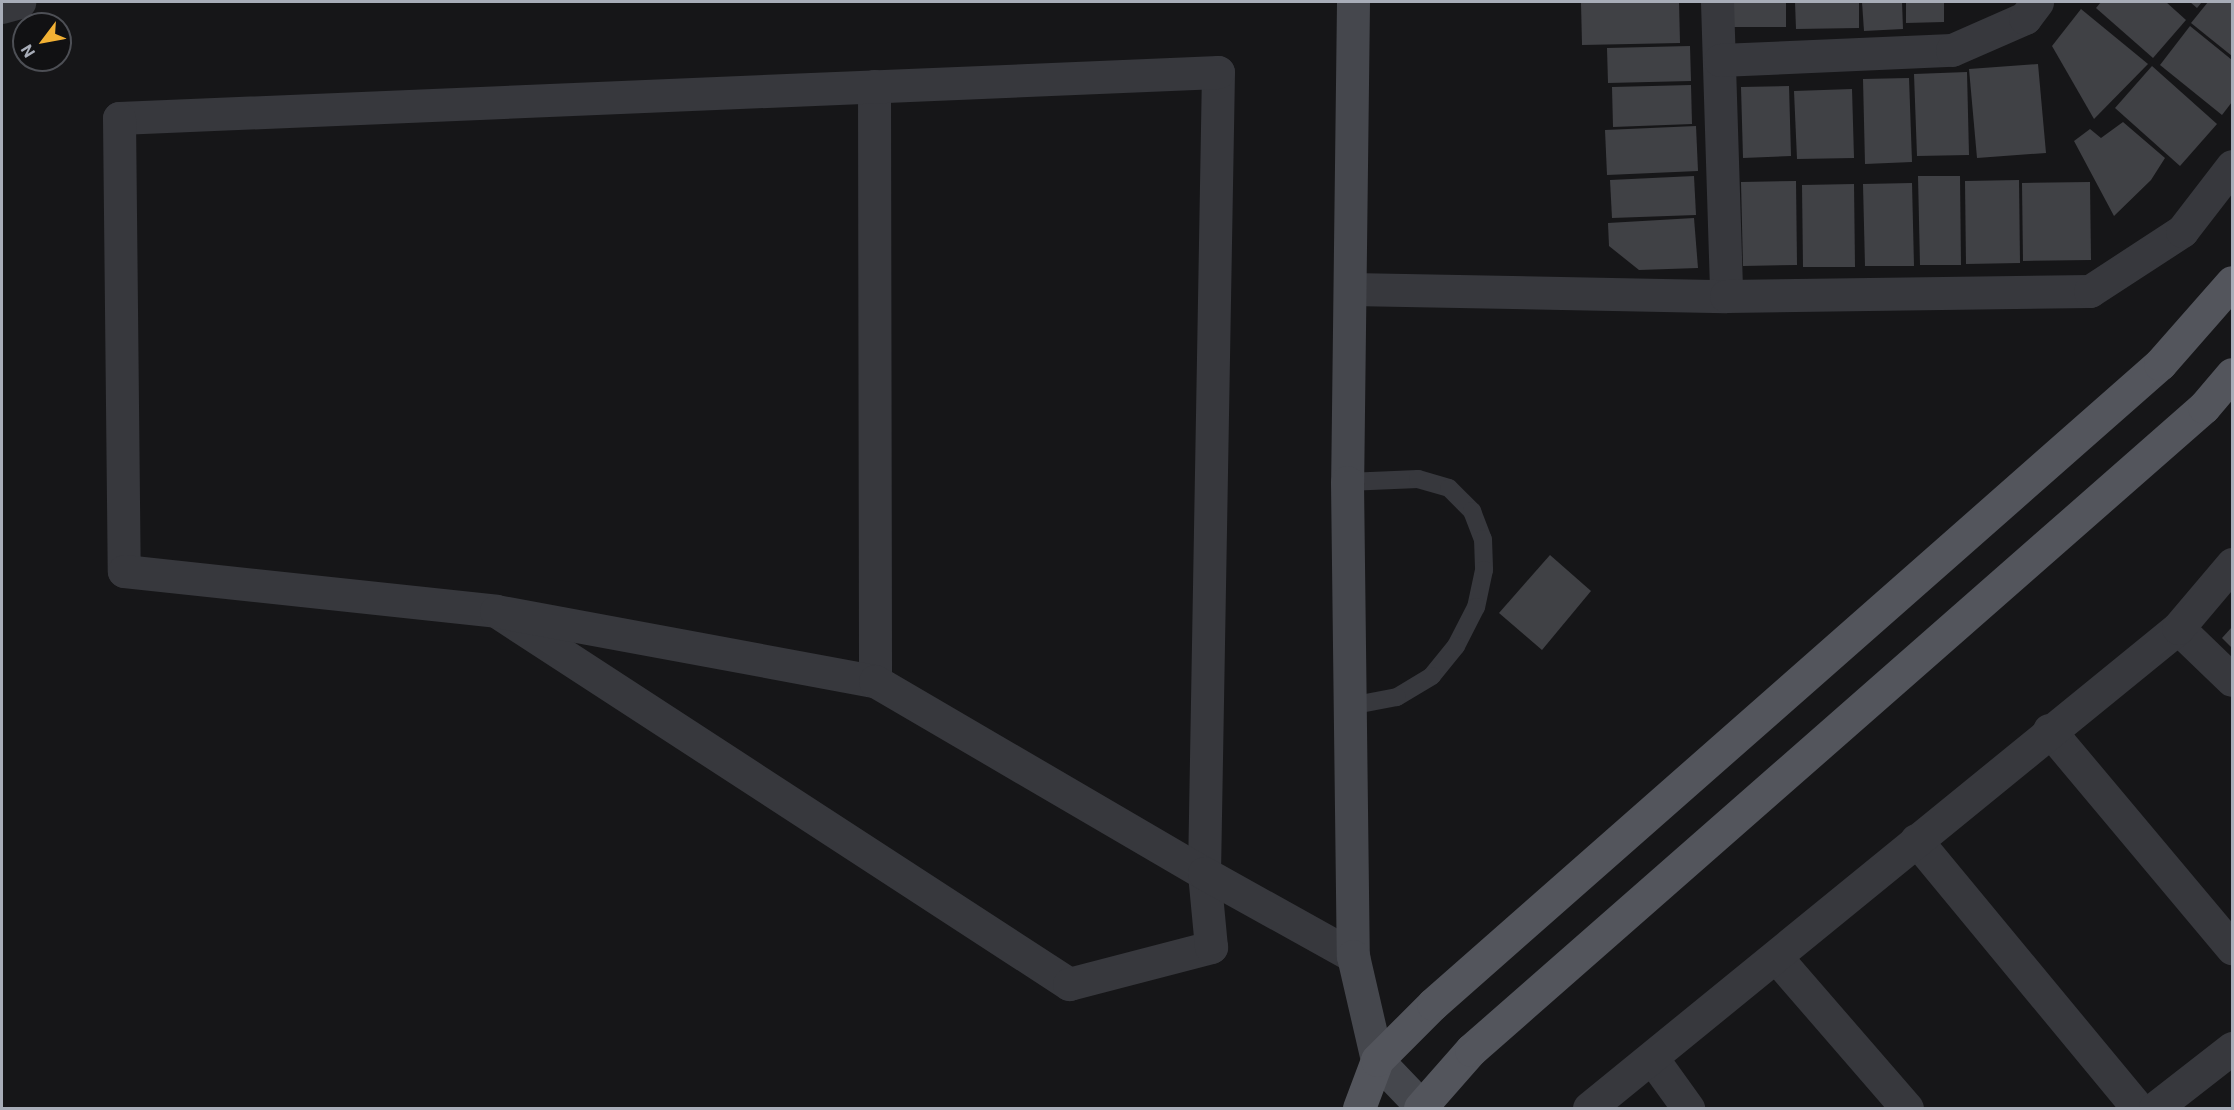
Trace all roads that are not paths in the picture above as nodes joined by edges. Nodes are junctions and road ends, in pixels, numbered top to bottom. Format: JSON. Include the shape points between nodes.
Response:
{"nodes":[{"id":1,"x":19,"y":2,"type":"edge"},
{"id":2,"x":1353,"y":2,"type":"edge"},
{"id":3,"x":1717,"y":2,"type":"edge"},
{"id":4,"x":2037,"y":2,"type":"edge"},
{"id":5,"x":2,"y":7,"type":"edge"},
{"id":6,"x":1720,"y":60,"type":"junction"},
{"id":7,"x":874,"y":86,"type":"junction"},
{"id":8,"x":2232,"y":165,"type":"edge"},
{"id":9,"x":2232,"y":282,"type":"edge"},
{"id":10,"x":1351,"y":289,"type":"junction"},
{"id":11,"x":1726,"y":296,"type":"junction"},
{"id":12,"x":2232,"y":374,"type":"edge"},
{"id":13,"x":1347,"y":483,"type":"junction"},
{"id":14,"x":2232,"y":564,"type":"edge"},
{"id":15,"x":496,"y":612,"type":"junction"},
{"id":16,"x":2178,"y":628,"type":"junction"},
{"id":17,"x":2232,"y":680,"type":"edge"},
{"id":18,"x":875,"y":681,"type":"junction"},
{"id":19,"x":1350,"y":706,"type":"junction"},
{"id":20,"x":2049,"y":730,"type":"junction"},
{"id":21,"x":1916,"y":840,"type":"junction"},
{"id":22,"x":1204,"y":873,"type":"junction"},
{"id":23,"x":2232,"y":948,"type":"edge"},
{"id":24,"x":1353,"y":956,"type":"junction"},
{"id":25,"x":1776,"y":957,"type":"junction"},
{"id":26,"x":2232,"y":1048,"type":"edge"},
{"id":27,"x":1652,"y":1058,"type":"junction"},
{"id":28,"x":1377,"y":1060,"type":"junction"},
{"id":29,"x":1420,"y":1107,"type":"edge"},
{"id":30,"x":1359,"y":1108,"type":"edge"},
{"id":31,"x":1589,"y":1108,"type":"edge"},
{"id":32,"x":1688,"y":1108,"type":"edge"},
{"id":33,"x":1907,"y":1108,"type":"edge"},
{"id":34,"x":2138,"y":1108,"type":"edge"},
{"id":35,"x":2155,"y":1108,"type":"edge"}],
"edges":[{"from":1,"to":5,"type":"street"},
{"from":2,"to":10,"type":"street"},
{"from":3,"to":6,"type":"street"},
{"from":4,"to":6,"type":"street","via":[[2025,18],[1952,50]]},
{"from":6,"to":11,"type":"street"},
{"from":7,"to":15,"type":"street","via":[[119,118],[124,570]]},
{"from":7,"to":18,"type":"street"},
{"from":7,"to":22,"type":"street","via":[[1218,72]]},
{"from":8,"to":11,"type":"street","via":[[2182,231],[2090,291]]},
{"from":9,"to":28,"type":"main road","via":[[2160,364],[1433,1004]]},
{"from":10,"to":11,"type":"street"},
{"from":10,"to":13,"type":"street"},
{"from":12,"to":29,"type":"main road","via":[[2204,407],[1471,1050]]},
{"from":13,"to":19,"type":"street"},
{"from":13,"to":19,"type":"lane","via":[[1418,479],[1449,488],[1472,511],[1483,539],[1484,570],[1466,627],[1432,676],[1396,697]]},
{"from":14,"to":16,"type":"street"},
{"from":15,"to":18,"type":"street"},
{"from":15,"to":22,"type":"street","via":[[1069,984],[1211,947]]},
{"from":16,"to":17,"type":"street"},
{"from":16,"to":20,"type":"street"},
{"from":18,"to":22,"type":"street"},
{"from":19,"to":24,"type":"street"},
{"from":20,"to":21,"type":"street"},
{"from":20,"to":23,"type":"street"},
{"from":21,"to":25,"type":"street"},
{"from":21,"to":34,"type":"street"},
{"from":22,"to":24,"type":"street"},
{"from":24,"to":28,"type":"street"},
{"from":25,"to":27,"type":"street"},
{"from":25,"to":33,"type":"street"},
{"from":26,"to":35,"type":"street"},
{"from":27,"to":31,"type":"street"},
{"from":27,"to":32,"type":"street"},
{"from":28,"to":29,"type":"street"},
{"from":28,"to":30,"type":"main road"}]}
